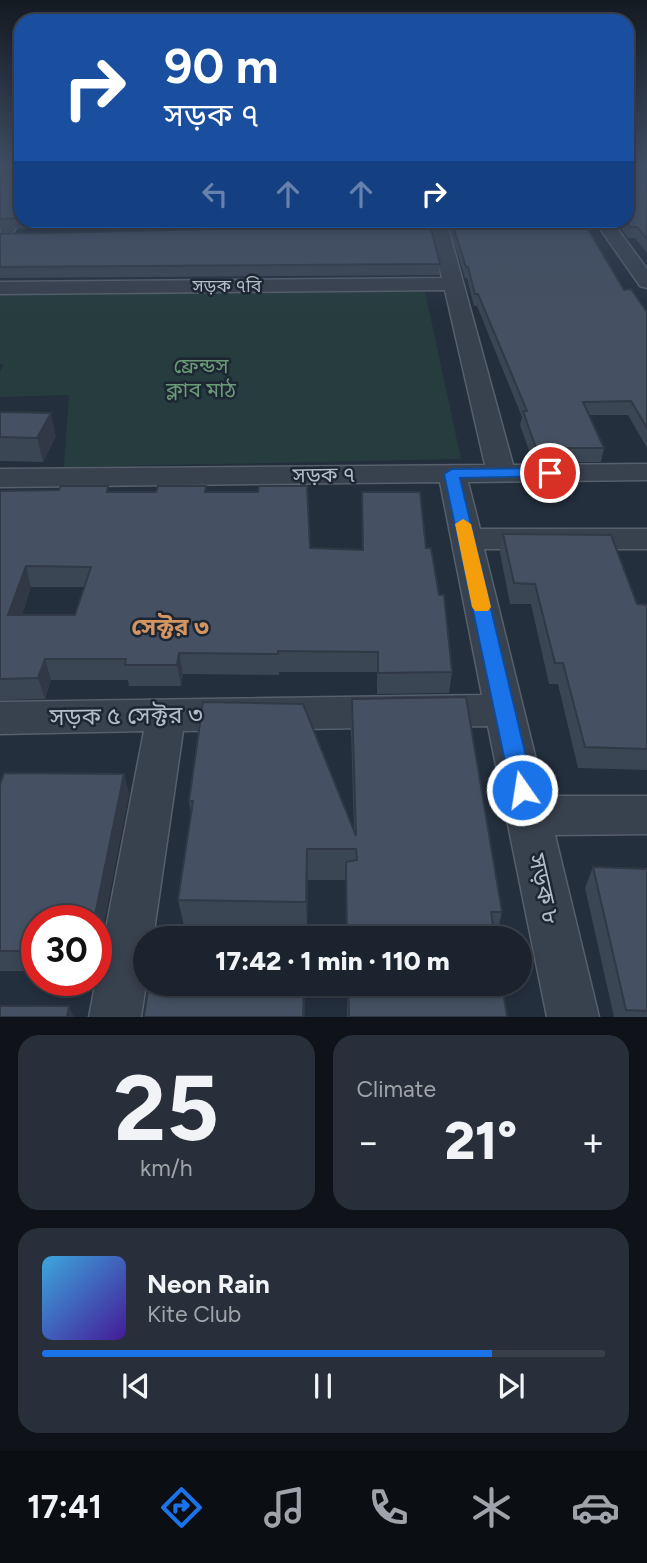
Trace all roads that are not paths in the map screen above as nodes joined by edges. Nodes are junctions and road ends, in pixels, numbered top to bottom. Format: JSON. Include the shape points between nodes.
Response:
{"nodes":[{"id":1,"x":14,"y":220,"type":"edge"},
{"id":2,"x":384,"y":228,"type":"edge"},
{"id":3,"x":439,"y":228,"type":"edge"},
{"id":4,"x":608,"y":228,"type":"edge"},
{"id":5,"x":370,"y":229,"type":"edge"},
{"id":6,"x":0,"y":237,"type":"edge"},
{"id":7,"x":27,"y":237,"type":"edge"},
{"id":8,"x":647,"y":282,"type":"edge"},
{"id":9,"x":453,"y":284,"type":"junction"},
{"id":10,"x":0,"y":288,"type":"edge"},
{"id":11,"x":647,"y":472,"type":"edge"},
{"id":12,"x":501,"y":473,"type":"junction"},
{"id":13,"x":452,"y":474,"type":"junction"},
{"id":14,"x":0,"y":478,"type":"edge"},
{"id":15,"x":466,"y":539,"type":"junction"},
{"id":16,"x":647,"y":539,"type":"edge"},
{"id":17,"x":505,"y":710,"type":"junction"},
{"id":18,"x":166,"y":716,"type":"junction"},
{"id":19,"x":0,"y":718,"type":"edge"},
{"id":20,"x":647,"y":815,"type":"edge"},
{"id":21,"x":528,"y":816,"type":"junction"},
{"id":22,"x":115,"y":1017,"type":"edge"},
{"id":23,"x":573,"y":1017,"type":"edge"}],
"edges":[{"from":1,"to":6,"type":"street"},
{"from":2,"to":5,"type":"street"},
{"from":3,"to":9,"type":"street"},
{"from":4,"to":8,"type":"street"},
{"from":6,"to":7,"type":"street"},
{"from":9,"to":10,"type":"street","name":"সড়ক ৭বি"},
{"from":9,"to":12,"type":"street"},
{"from":11,"to":12,"type":"street","name":"সড়ক ৭"},
{"from":12,"to":13,"type":"street","name":"সড়ক ৭"},
{"from":13,"to":14,"type":"street","name":"সড়ক ৭"},
{"from":13,"to":15,"type":"street","name":"সড়ক ৮"},
{"from":15,"to":16,"type":"street"},
{"from":15,"to":17,"type":"street","name":"সড়ক ৮"},
{"from":17,"to":18,"type":"street","name":"সড়ক ৫ সেক্টর ৩"},
{"from":17,"to":21,"type":"street","name":"সড়ক ৮"},
{"from":18,"to":19,"type":"street","name":"সড়ক ৫ সেক্টর ৩"},
{"from":18,"to":22,"type":"street"},
{"from":20,"to":21,"type":"street"},
{"from":21,"to":23,"type":"street","name":"সড়ক ৮"}]}
